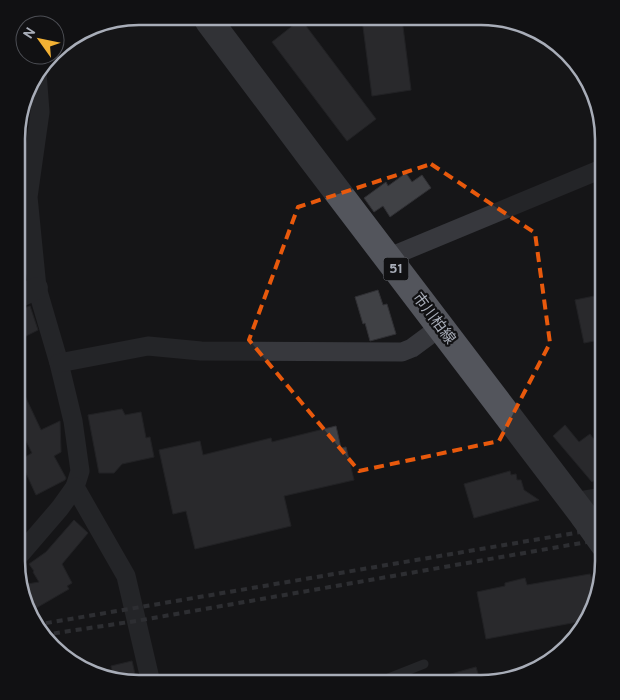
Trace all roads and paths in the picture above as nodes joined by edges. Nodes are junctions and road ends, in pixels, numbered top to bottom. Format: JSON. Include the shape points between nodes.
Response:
{"nodes":[{"id":1,"x":213,"y":25,"type":"edge"},
{"id":2,"x":38,"y":86,"type":"edge"},
{"id":3,"x":595,"y":172,"type":"edge"},
{"id":4,"x":388,"y":258,"type":"junction"},
{"id":5,"x":27,"y":293,"type":"edge"},
{"id":6,"x":440,"y":328,"type":"junction"},
{"id":7,"x":60,"y":363,"type":"junction"},
{"id":8,"x":75,"y":487,"type":"junction"},
{"id":9,"x":595,"y":501,"type":"edge"},
{"id":10,"x":578,"y":509,"type":"junction"},
{"id":11,"x":595,"y":532,"type":"edge"},
{"id":12,"x":25,"y":548,"type":"edge"},
{"id":13,"x":424,"y":664,"type":"dead end"},
{"id":14,"x":149,"y":675,"type":"edge"},
{"id":15,"x":398,"y":675,"type":"edge"}],
"edges":[{"from":1,"to":4,"type":"main road","name":"市川柏線","number":"51"},
{"from":2,"to":5,"type":"street","via":[[40,112],[28,198]]},
{"from":3,"to":4,"type":"street"},
{"from":4,"to":6,"type":"main road","name":"市川柏線","number":"51"},
{"from":5,"to":7,"type":"street"},
{"from":6,"to":7,"type":"street","via":[[402,352],[201,351],[148,346]]},
{"from":6,"to":10,"type":"main road","name":"市川柏線","number":"51"},
{"from":7,"to":8,"type":"street","via":[[80,471]]},
{"from":8,"to":12,"type":"street"},
{"from":8,"to":14,"type":"street","via":[[126,576]]},
{"from":9,"to":10,"type":"street"},
{"from":10,"to":11,"type":"main road","name":"市川柏線","number":"51","bridge":true},
{"from":13,"to":15,"type":"lane"}]}
